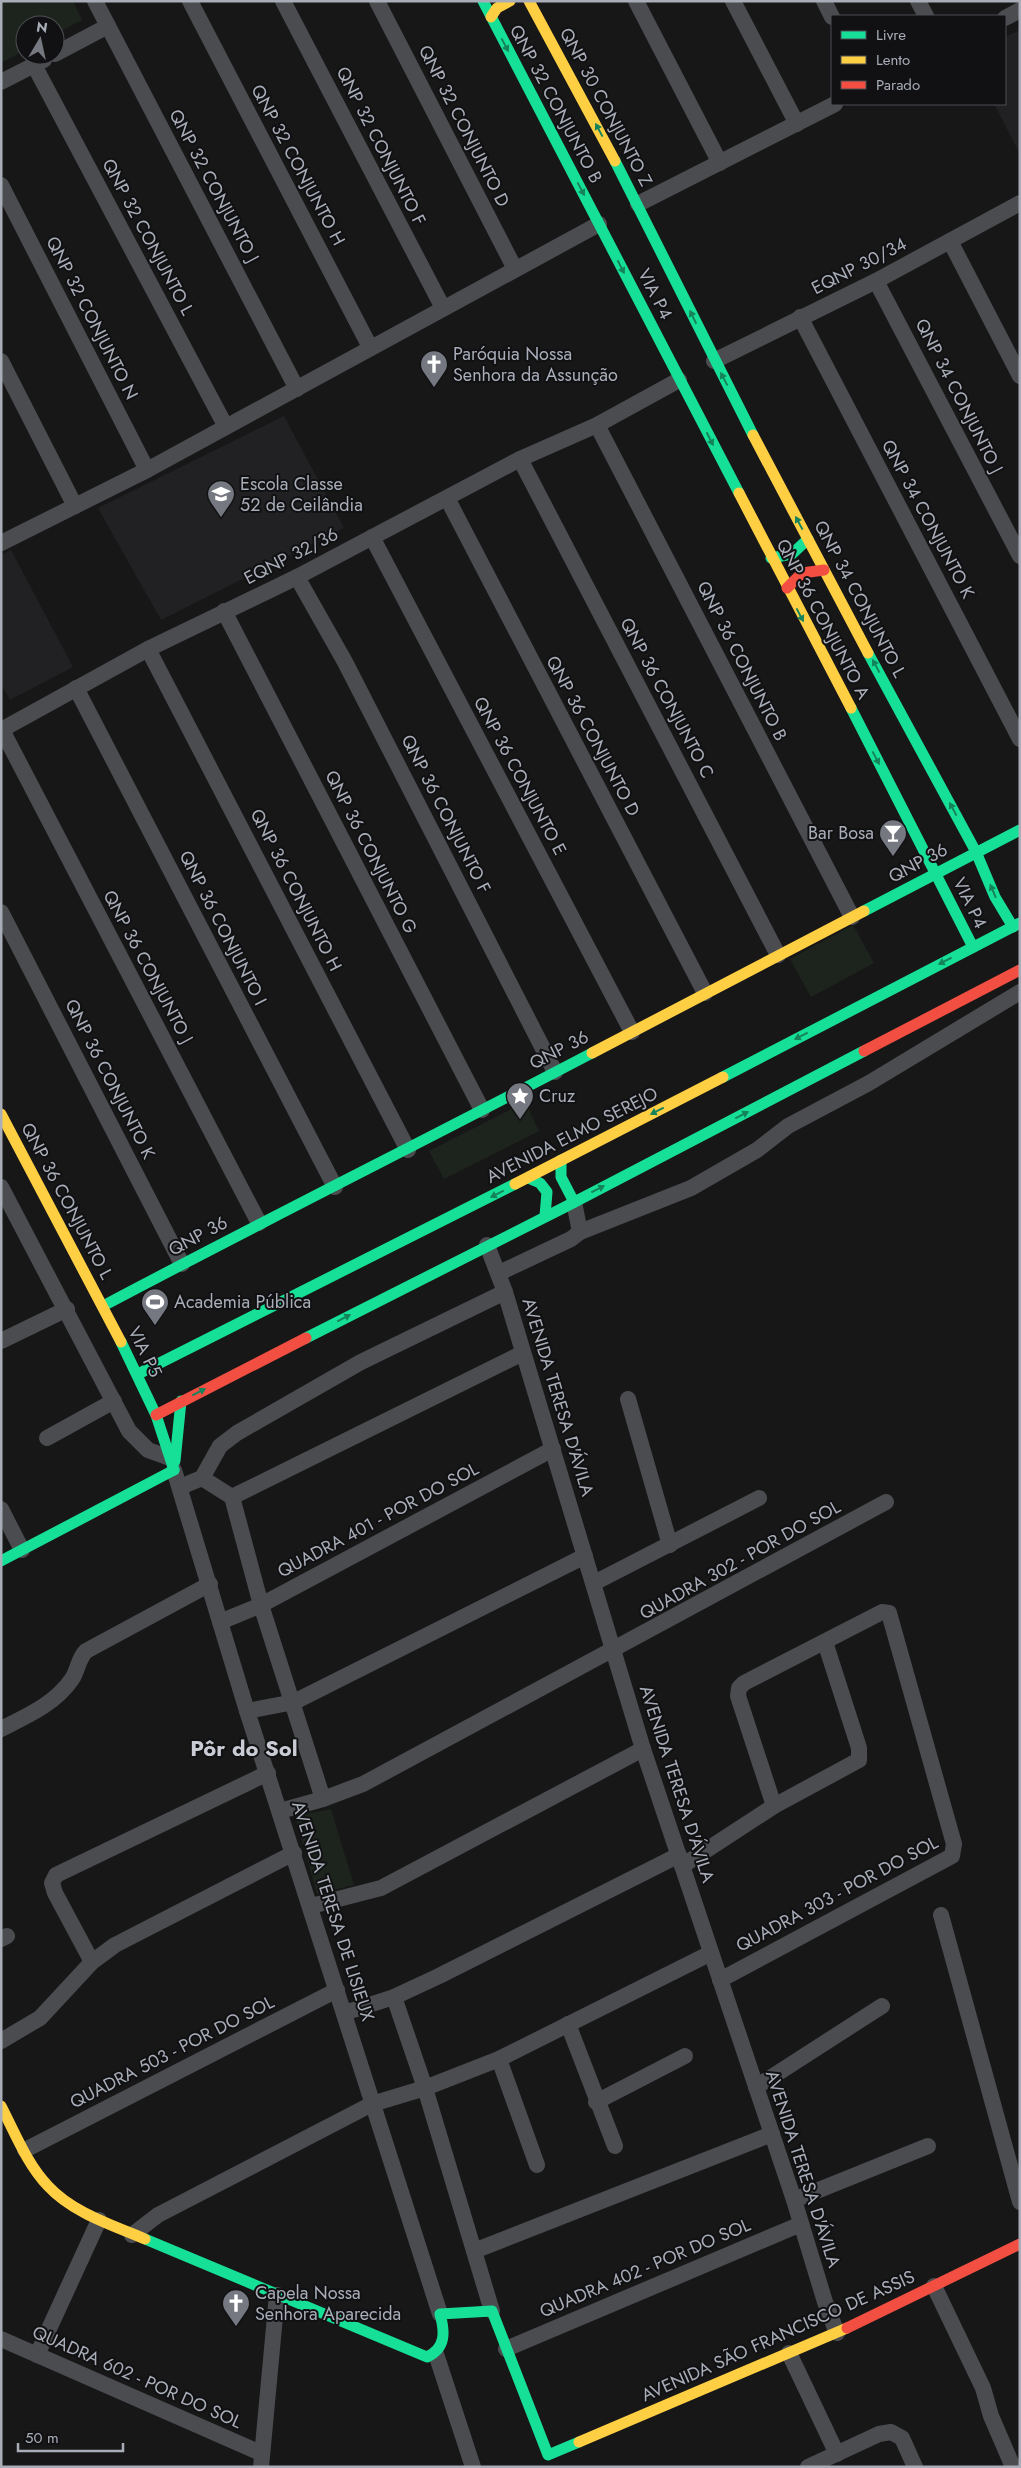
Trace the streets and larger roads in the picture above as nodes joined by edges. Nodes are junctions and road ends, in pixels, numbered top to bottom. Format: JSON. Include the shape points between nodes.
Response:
{"nodes":[{"id":1,"x":95,"y":1,"type":"edge"},
{"id":2,"x":190,"y":1,"type":"edge"},
{"id":3,"x":283,"y":1,"type":"edge"},
{"id":4,"x":377,"y":1,"type":"edge"},
{"id":5,"x":483,"y":1,"type":"edge"},
{"id":6,"x":510,"y":1,"type":"edge"},
{"id":7,"x":528,"y":1,"type":"edge"},
{"id":8,"x":636,"y":1,"type":"edge"},
{"id":9,"x":733,"y":1,"type":"edge"},
{"id":10,"x":824,"y":1,"type":"edge"},
{"id":11,"x":918,"y":1,"type":"edge"},
{"id":12,"x":1015,"y":1,"type":"edge"},
{"id":13,"x":1020,"y":10,"type":"edge"},
{"id":14,"x":831,"y":15,"type":"edge"},
{"id":15,"x":925,"y":15,"type":"edge"},
{"id":16,"x":1006,"y":17,"type":"edge"},
{"id":17,"x":491,"y":18,"type":"junction"},
{"id":18,"x":108,"y":26,"type":"junction"},
{"id":19,"x":65,"y":48,"type":"edge"},
{"id":20,"x":34,"y":65,"type":"joint"},
{"id":21,"x":1,"y":82,"type":"edge"},
{"id":22,"x":834,"y":105,"type":"edge"},
{"id":23,"x":797,"y":124,"type":"junction"},
{"id":24,"x":720,"y":163,"type":"junction"},
{"id":25,"x":1,"y":185,"type":"edge"},
{"id":26,"x":1020,"y":203,"type":"edge"},
{"id":27,"x":638,"y":204,"type":"junction"},
{"id":28,"x":599,"y":224,"type":"junction"},
{"id":29,"x":950,"y":241,"type":"junction"},
{"id":30,"x":515,"y":269,"type":"junction"},
{"id":31,"x":876,"y":281,"type":"junction"},
{"id":32,"x":442,"y":308,"type":"junction"},
{"id":33,"x":800,"y":317,"type":"junction"},
{"id":34,"x":370,"y":347,"type":"junction"},
{"id":35,"x":1,"y":361,"type":"edge"},
{"id":36,"x":714,"y":361,"type":"junction"},
{"id":37,"x":1020,"y":376,"type":"edge"},
{"id":38,"x":679,"y":380,"type":"junction"},
{"id":39,"x":297,"y":389,"type":"junction"},
{"id":40,"x":597,"y":425,"type":"junction"},
{"id":41,"x":226,"y":427,"type":"junction"},
{"id":42,"x":520,"y":459,"type":"junction"},
{"id":43,"x":147,"y":470,"type":"junction"},
{"id":44,"x":447,"y":498,"type":"junction"},
{"id":45,"x":75,"y":506,"type":"junction"},
{"id":46,"x":372,"y":537,"type":"junction"},
{"id":47,"x":808,"y":539,"type":"junction"},
{"id":48,"x":1,"y":543,"type":"edge"},
{"id":49,"x":1020,"y":556,"type":"edge"},
{"id":50,"x":771,"y":558,"type":"junction"},
{"id":51,"x":824,"y":570,"type":"junction"},
{"id":52,"x":297,"y":577,"type":"junction"},
{"id":53,"x":786,"y":588,"type":"junction"},
{"id":54,"x":224,"y":611,"type":"junction"},
{"id":55,"x":148,"y":649,"type":"junction"},
{"id":56,"x":76,"y":688,"type":"junction"},
{"id":57,"x":1,"y":730,"type":"edge"},
{"id":58,"x":1020,"y":739,"type":"edge"},
{"id":59,"x":1020,"y":830,"type":"edge"},
{"id":60,"x":976,"y":852,"type":"junction"},
{"id":61,"x":937,"y":874,"type":"junction"},
{"id":62,"x":1,"y":912,"type":"edge"},
{"id":63,"x":852,"y":917,"type":"junction"},
{"id":64,"x":1016,"y":925,"type":"edge"},
{"id":65,"x":972,"y":947,"type":"junction"},
{"id":66,"x":778,"y":955,"type":"junction"},
{"id":67,"x":1018,"y":976,"type":"edge"},
{"id":68,"x":1020,"y":992,"type":"edge"},
{"id":69,"x":704,"y":993,"type":"junction"},
{"id":70,"x":632,"y":1032,"type":"junction"},
{"id":71,"x":555,"y":1072,"type":"junction"},
{"id":72,"x":482,"y":1110,"type":"junction"},
{"id":73,"x":1,"y":1114,"type":"edge"},
{"id":74,"x":408,"y":1150,"type":"junction"},
{"id":75,"x":561,"y":1160,"type":"junction"},
{"id":76,"x":528,"y":1178,"type":"junction"},
{"id":77,"x":1,"y":1187,"type":"edge"},
{"id":78,"x":335,"y":1187,"type":"junction"},
{"id":79,"x":574,"y":1202,"type":"junction"},
{"id":80,"x":545,"y":1216,"type":"junction"},
{"id":81,"x":259,"y":1223,"type":"junction"},
{"id":82,"x":580,"y":1232,"type":"junction"},
{"id":83,"x":486,"y":1245,"type":"junction"},
{"id":84,"x":182,"y":1264,"type":"junction"},
{"id":85,"x":499,"y":1273,"type":"junction"},
{"id":86,"x":505,"y":1292,"type":"junction"},
{"id":87,"x":103,"y":1306,"type":"junction"},
{"id":88,"x":67,"y":1309,"type":"junction"},
{"id":89,"x":1,"y":1341,"type":"edge"},
{"id":90,"x":523,"y":1353,"type":"junction"},
{"id":91,"x":138,"y":1374,"type":"junction"},
{"id":92,"x":628,"y":1399,"type":"dead end"},
{"id":93,"x":114,"y":1401,"type":"junction"},
{"id":94,"x":181,"y":1402,"type":"junction"},
{"id":95,"x":156,"y":1415,"type":"junction"},
{"id":96,"x":47,"y":1438,"type":"dead end"},
{"id":97,"x":552,"y":1449,"type":"junction"},
{"id":98,"x":172,"y":1464,"type":"junction"},
{"id":99,"x":202,"y":1478,"type":"junction"},
{"id":100,"x":180,"y":1487,"type":"junction"},
{"id":101,"x":232,"y":1496,"type":"junction"},
{"id":102,"x":759,"y":1498,"type":"dead end"},
{"id":103,"x":886,"y":1502,"type":"dead end"},
{"id":104,"x":1,"y":1509,"type":"edge"},
{"id":105,"x":670,"y":1545,"type":"junction"},
{"id":106,"x":22,"y":1550,"type":"junction"},
{"id":107,"x":585,"y":1556,"type":"junction"},
{"id":108,"x":1,"y":1561,"type":"edge"},
{"id":109,"x":594,"y":1583,"type":"junction"},
{"id":110,"x":210,"y":1584,"type":"junction"},
{"id":111,"x":261,"y":1605,"type":"junction"},
{"id":112,"x":220,"y":1622,"type":"junction"},
{"id":113,"x":825,"y":1642,"type":"junction"},
{"id":114,"x":612,"y":1651,"type":"junction"},
{"id":115,"x":294,"y":1702,"type":"junction"},
{"id":116,"x":247,"y":1711,"type":"junction"},
{"id":117,"x":1,"y":1729,"type":"edge"},
{"id":118,"x":643,"y":1749,"type":"junction"},
{"id":119,"x":268,"y":1773,"type":"junction"},
{"id":120,"x":323,"y":1799,"type":"junction"},
{"id":121,"x":774,"y":1806,"type":"junction"},
{"id":122,"x":280,"y":1811,"type":"junction"},
{"id":123,"x":294,"y":1853,"type":"junction"},
{"id":124,"x":680,"y":1860,"type":"junction"},
{"id":125,"x":311,"y":1906,"type":"junction"},
{"id":126,"x":941,"y":1915,"type":"dead end"},
{"id":127,"x":711,"y":1953,"type":"junction"},
{"id":128,"x":92,"y":1962,"type":"junction"},
{"id":129,"x":720,"y":1980,"type":"junction"},
{"id":130,"x":337,"y":1990,"type":"junction"},
{"id":131,"x":394,"y":1996,"type":"junction"},
{"id":132,"x":882,"y":2006,"type":"dead end"},
{"id":133,"x":344,"y":2013,"type":"junction"},
{"id":134,"x":568,"y":2024,"type":"junction"},
{"id":135,"x":1,"y":2041,"type":"edge"},
{"id":136,"x":685,"y":2056,"type":"dead end"},
{"id":137,"x":499,"y":2059,"type":"junction"},
{"id":138,"x":756,"y":2087,"type":"junction"},
{"id":139,"x":425,"y":2088,"type":"junction"},
{"id":140,"x":596,"y":2102,"type":"junction"},
{"id":141,"x":372,"y":2104,"type":"junction"},
{"id":142,"x":1,"y":2106,"type":"edge"},
{"id":143,"x":772,"y":2134,"type":"junction"},
{"id":144,"x":615,"y":2146,"type":"dead end"},
{"id":145,"x":928,"y":2146,"type":"dead end"},
{"id":146,"x":25,"y":2150,"type":"junction"},
{"id":147,"x":537,"y":2165,"type":"dead end"},
{"id":148,"x":794,"y":2200,"type":"junction"},
{"id":149,"x":1020,"y":2202,"type":"edge"},
{"id":150,"x":99,"y":2220,"type":"junction"},
{"id":151,"x":801,"y":2224,"type":"junction"},
{"id":152,"x":132,"y":2234,"type":"junction"},
{"id":153,"x":1020,"y":2244,"type":"edge"},
{"id":154,"x":474,"y":2251,"type":"junction"},
{"id":155,"x":934,"y":2286,"type":"junction"},
{"id":156,"x":277,"y":2296,"type":"junction"},
{"id":157,"x":492,"y":2311,"type":"junction"},
{"id":158,"x":440,"y":2314,"type":"junction"},
{"id":159,"x":838,"y":2333,"type":"junction"},
{"id":160,"x":1,"y":2339,"type":"edge"},
{"id":161,"x":506,"y":2349,"type":"junction"},
{"id":162,"x":789,"y":2354,"type":"junction"},
{"id":163,"x":37,"y":2355,"type":"junction"},
{"id":164,"x":432,"y":2355,"type":"junction"},
{"id":165,"x":256,"y":2451,"type":"dead end"},
{"id":166,"x":837,"y":2454,"type":"junction"},
{"id":167,"x":550,"y":2461,"type":"edge"},
{"id":168,"x":261,"y":2467,"type":"edge"},
{"id":169,"x":473,"y":2467,"type":"edge"},
{"id":170,"x":808,"y":2467,"type":"edge"},
{"id":171,"x":916,"y":2467,"type":"edge"},
{"id":172,"x":1013,"y":2467,"type":"edge"}],
"edges":[{"from":1,"to":18,"type":"street","name":"QNP 32 CONJUNTO J"},
{"from":2,"to":34,"type":"street","name":"QNP 32 CONJUNTO H"},
{"from":3,"to":32,"type":"street","name":"QNP 32 CONJUNTO F"},
{"from":4,"to":30,"type":"street","name":"QNP 32 CONJUNTO D"},
{"from":5,"to":17,"type":"street","name":"QNP 32 CONJUNTO B"},
{"from":6,"to":17,"type":"street","via":[[497,8]]},
{"from":27,"to":7,"type":"street","name":"QNP 30 CONJUNTO Z","one_way":true},
{"from":8,"to":24,"type":"street"},
{"from":9,"to":23,"type":"street"},
{"from":10,"to":14,"type":"street"},
{"from":11,"to":15,"type":"street"},
{"from":12,"to":13,"type":"street"},
{"from":13,"to":16,"type":"street"},
{"from":17,"to":28,"type":"street","name":"QNP 32 CONJUNTO B","one_way":true},
{"from":18,"to":19,"type":"street"},
{"from":18,"to":39,"type":"street","name":"QNP 32 CONJUNTO J"},
{"from":20,"to":21,"type":"street"},
{"from":20,"to":41,"type":"street","name":"QNP 32 CONJUNTO L"},
{"from":22,"to":23,"type":"street"},
{"from":23,"to":24,"type":"street"},
{"from":24,"to":27,"type":"street"},
{"from":25,"to":43,"type":"street","name":"QNP 32 CONJUNTO N"},
{"from":26,"to":29,"type":"street","name":"EQNP 30/34"},
{"from":36,"to":27,"type":"street","name":"VIA P4","one_way":true},
{"from":28,"to":30,"type":"street"},
{"from":28,"to":38,"type":"street","name":"VIA P4","one_way":true},
{"from":29,"to":31,"type":"street","name":"EQNP 30/34"},
{"from":29,"to":37,"type":"street"},
{"from":30,"to":32,"type":"street"},
{"from":31,"to":33,"type":"street","name":"EQNP 30/34"},
{"from":31,"to":49,"type":"street","name":"QNP 34 CONJUNTO J"},
{"from":32,"to":34,"type":"street"},
{"from":33,"to":36,"type":"street","name":"EQNP 30/34"},
{"from":33,"to":58,"type":"street","name":"QNP 34 CONJUNTO K"},
{"from":34,"to":39,"type":"street"},
{"from":35,"to":45,"type":"street"},
{"from":47,"to":36,"type":"street","name":"QNP 34 CONJUNTO L","one_way":true},
{"from":38,"to":40,"type":"street","name":"EQNP 32/36"},
{"from":38,"to":50,"type":"street","name":"QNP 36 CONJUNTO A","one_way":true},
{"from":39,"to":41,"type":"street"},
{"from":40,"to":42,"type":"street","name":"EQNP 32/36"},
{"from":40,"to":63,"type":"street","name":"QNP 36 CONJUNTO B"},
{"from":41,"to":43,"type":"street"},
{"from":42,"to":44,"type":"street","name":"EQNP 32/36"},
{"from":42,"to":66,"type":"street","name":"QNP 36 CONJUNTO C"},
{"from":43,"to":45,"type":"street"},
{"from":44,"to":46,"type":"street","name":"EQNP 32/36"},
{"from":44,"to":69,"type":"street","name":"QNP 36 CONJUNTO D"},
{"from":45,"to":48,"type":"street"},
{"from":46,"to":52,"type":"street","name":"EQNP 32/36"},
{"from":46,"to":70,"type":"street","name":"QNP 36 CONJUNTO E"},
{"from":47,"to":50,"type":"street","via":[[793,555]]},
{"from":47,"to":51,"type":"street","name":"QNP 34 CONJUNTO L"},
{"from":50,"to":53,"type":"street","name":"QNP 36 CONJUNTO A"},
{"from":51,"to":53,"type":"street","via":[[802,572],[792,578]]},
{"from":60,"to":51,"type":"street","name":"QNP 34 CONJUNTO L","one_way":true},
{"from":52,"to":54,"type":"street","name":"EQNP 32/36"},
{"from":52,"to":71,"type":"street","name":"QNP 36 CONJUNTO F","via":[[345,662]]},
{"from":53,"to":61,"type":"street","name":"QNP 36 CONJUNTO A","one_way":true},
{"from":54,"to":55,"type":"street","name":"EQNP 32/36"},
{"from":54,"to":72,"type":"street","name":"QNP 36 CONJUNTO G"},
{"from":55,"to":56,"type":"street","name":"EQNP 32/36"},
{"from":55,"to":74,"type":"street","name":"QNP 36 CONJUNTO H"},
{"from":56,"to":57,"type":"street","name":"EQNP 32/36"},
{"from":56,"to":78,"type":"street","name":"QNP 36 CONJUNTO I"},
{"from":57,"to":81,"type":"street","name":"QNP 36 CONJUNTO J"},
{"from":59,"to":60,"type":"street","name":"QNP 36"},
{"from":60,"to":61,"type":"street","name":"QNP 36"},
{"from":64,"to":60,"type":"street","name":"VIA P4","one_way":true,"via":[[995,897]]},
{"from":61,"to":63,"type":"street","name":"QNP 36"},
{"from":61,"to":65,"type":"street","name":"VIA P4"},
{"from":62,"to":84,"type":"street","name":"QNP 36 CONJUNTO K"},
{"from":63,"to":66,"type":"street","name":"QNP 36"},
{"from":64,"to":65,"type":"street","name":"AVENIDA ELMO SEREJO"},
{"from":65,"to":75,"type":"street","name":"AVENIDA ELMO SEREJO","one_way":true},
{"from":66,"to":69,"type":"street","name":"QNP 36"},
{"from":79,"to":67,"type":"street","one_way":true},
{"from":68,"to":82,"type":"street","via":[[869,1083],[788,1126],[757,1150],[691,1188]]},
{"from":69,"to":70,"type":"street","name":"QNP 36"},
{"from":70,"to":71,"type":"street","name":"QNP 36"},
{"from":71,"to":72,"type":"street","name":"QNP 36"},
{"from":72,"to":74,"type":"street","name":"QNP 36"},
{"from":73,"to":87,"type":"street","name":"QNP 36 CONJUNTO L","via":[[13,1145]]},
{"from":74,"to":78,"type":"street","name":"QNP 36"},
{"from":75,"to":76,"type":"street","name":"AVENIDA ELMO SEREJO"},
{"from":75,"to":79,"type":"street","via":[[559,1172],[562,1182]]},
{"from":76,"to":80,"type":"street","via":[[540,1182],[547,1192]]},
{"from":76,"to":91,"type":"street","name":"AVENIDA ELMO SEREJO","one_way":true},
{"from":77,"to":88,"type":"street"},
{"from":78,"to":81,"type":"street","name":"QNP 36"},
{"from":79,"to":80,"type":"street"},
{"from":79,"to":82,"type":"street"},
{"from":80,"to":83,"type":"street"},
{"from":81,"to":84,"type":"street","name":"QNP 36"},
{"from":82,"to":85,"type":"street"},
{"from":83,"to":85,"type":"street","name":"AVENIDA TERESA D'ÁVILA"},
{"from":94,"to":83,"type":"street","one_way":true},
{"from":84,"to":87,"type":"street","name":"QNP 36"},
{"from":85,"to":86,"type":"street","name":"AVENIDA TERESA D'ÁVILA"},
{"from":86,"to":90,"type":"street","name":"AVENIDA TERESA D'ÁVILA"},
{"from":86,"to":99,"type":"street","via":[[361,1362],[237,1433],[220,1446]]},
{"from":87,"to":91,"type":"street","name":"VIA P5"},
{"from":88,"to":89,"type":"street"},
{"from":88,"to":93,"type":"street"},
{"from":90,"to":97,"type":"street","name":"AVENIDA TERESA D'ÁVILA"},
{"from":90,"to":101,"type":"street"},
{"from":91,"to":95,"type":"street","name":"VIA P5"},
{"from":92,"to":105,"type":"street"},
{"from":93,"to":96,"type":"street"},
{"from":93,"to":98,"type":"street","via":[[130,1431],[148,1450]]},
{"from":94,"to":95,"type":"street"},
{"from":94,"to":98,"type":"street"},
{"from":95,"to":98,"type":"street","name":"VIA P5"},
{"from":97,"to":107,"type":"street","name":"AVENIDA TERESA D'ÁVILA"},
{"from":97,"to":111,"type":"street","name":"QUADRA 401 - POR DO SOL"},
{"from":98,"to":100,"type":"street","name":"AVENIDA TERESA DE LISIEUX"},
{"from":98,"to":106,"type":"street"},
{"from":99,"to":100,"type":"street"},
{"from":99,"to":101,"type":"street"},
{"from":100,"to":110,"type":"street","name":"AVENIDA TERESA DE LISIEUX"},
{"from":101,"to":111,"type":"street"},
{"from":102,"to":105,"type":"street"},
{"from":103,"to":114,"type":"street","name":"QUADRA 302 - POR DO SOL"},
{"from":104,"to":106,"type":"street"},
{"from":105,"to":109,"type":"street"},
{"from":106,"to":108,"type":"street"},
{"from":107,"to":109,"type":"street","name":"AVENIDA TERESA D'ÁVILA"},
{"from":107,"to":115,"type":"street"},
{"from":109,"to":114,"type":"street","name":"AVENIDA TERESA D'ÁVILA"},
{"from":110,"to":112,"type":"street","name":"AVENIDA TERESA DE LISIEUX"},
{"from":110,"to":117,"type":"street","via":[[86,1651],[73,1678],[60,1693]]},
{"from":111,"to":112,"type":"street","name":"QUADRA 401 - POR DO SOL"},
{"from":111,"to":115,"type":"street"},
{"from":112,"to":116,"type":"street","name":"AVENIDA TERESA DE LISIEUX"},
{"from":113,"to":121,"type":"street","via":[[860,1757],[854,1765]]},
{"from":113,"to":121,"type":"street","name":"QUADRA 303 - POR DO SOL","via":[[739,1688],[738,1696]]},
{"from":113,"to":129,"type":"street","name":"QUADRA 303 - POR DO SOL","via":[[882,1612],[889,1613],[954,1852],[944,1862]]},
{"from":114,"to":118,"type":"street","name":"AVENIDA TERESA D'ÁVILA"},
{"from":114,"to":120,"type":"street","via":[[364,1784]]},
{"from":115,"to":116,"type":"street"},
{"from":115,"to":120,"type":"street"},
{"from":116,"to":119,"type":"street","name":"AVENIDA TERESA DE LISIEUX"},
{"from":118,"to":124,"type":"street","name":"AVENIDA TERESA D'ÁVILA"},
{"from":118,"to":125,"type":"street","via":[[389,1884],[364,1894]]},
{"from":119,"to":122,"type":"street","name":"AVENIDA TERESA DE LISIEUX"},
{"from":119,"to":128,"type":"street","via":[[61,1871],[54,1879],[54,1892]]},
{"from":120,"to":122,"type":"street"},
{"from":121,"to":124,"type":"street"},
{"from":122,"to":123,"type":"street","name":"AVENIDA TERESA DE LISIEUX"},
{"from":123,"to":125,"type":"street","name":"AVENIDA TERESA DE LISIEUX"},
{"from":123,"to":128,"type":"street","via":[[115,1946]]},
{"from":124,"to":127,"type":"street","name":"AVENIDA TERESA D'ÁVILA"},
{"from":124,"to":131,"type":"street"},
{"from":125,"to":130,"type":"street","name":"AVENIDA TERESA DE LISIEUX"},
{"from":126,"to":149,"type":"street"},
{"from":127,"to":129,"type":"street","name":"AVENIDA TERESA D'ÁVILA"},
{"from":127,"to":134,"type":"street"},
{"from":128,"to":135,"type":"street","via":[[40,2018]]},
{"from":129,"to":138,"type":"street","name":"AVENIDA TERESA D'ÁVILA"},
{"from":130,"to":133,"type":"street","name":"AVENIDA TERESA DE LISIEUX"},
{"from":130,"to":146,"type":"street","name":"QUADRA 503 - POR DO SOL"},
{"from":131,"to":133,"type":"street"},
{"from":131,"to":139,"type":"street"},
{"from":132,"to":138,"type":"street"},
{"from":133,"to":141,"type":"street","name":"AVENIDA TERESA DE LISIEUX"},
{"from":134,"to":137,"type":"street"},
{"from":134,"to":140,"type":"street"},
{"from":136,"to":140,"type":"street"},
{"from":137,"to":139,"type":"street"},
{"from":137,"to":147,"type":"street"},
{"from":138,"to":143,"type":"street","name":"AVENIDA TERESA D'ÁVILA"},
{"from":139,"to":141,"type":"street"},
{"from":139,"to":154,"type":"street"},
{"from":140,"to":144,"type":"street"},
{"from":141,"to":152,"type":"street","via":[[158,2215]]},
{"from":141,"to":158,"type":"street","name":"AVENIDA TERESA DE LISIEUX"},
{"from":142,"to":146,"type":"street"},
{"from":143,"to":148,"type":"street","name":"AVENIDA TERESA D'ÁVILA"},
{"from":143,"to":154,"type":"street"},
{"from":145,"to":148,"type":"street"},
{"from":146,"to":150,"type":"street","via":[[44,2182],[56,2194]]},
{"from":148,"to":151,"type":"street","name":"AVENIDA TERESA D'ÁVILA"},
{"from":150,"to":152,"type":"street"},
{"from":150,"to":163,"type":"street"},
{"from":151,"to":159,"type":"street","name":"AVENIDA TERESA D'ÁVILA"},
{"from":151,"to":161,"type":"street","name":"QUADRA 402 - POR DO SOL"},
{"from":152,"to":156,"type":"street"},
{"from":153,"to":155,"type":"street","name":"AVENIDA SÃO FRANCISCO DE ASSIS"},
{"from":154,"to":157,"type":"street"},
{"from":155,"to":159,"type":"street","name":"AVENIDA SÃO FRANCISCO DE ASSIS"},
{"from":155,"to":172,"type":"street","via":[[983,2388]]},
{"from":156,"to":164,"type":"street"},
{"from":156,"to":168,"type":"street"},
{"from":157,"to":158,"type":"street"},
{"from":157,"to":161,"type":"street"},
{"from":158,"to":164,"type":"street","name":"AVENIDA TERESA DE LISIEUX","via":[[445,2330],[442,2345]]},
{"from":159,"to":162,"type":"street","name":"AVENIDA SÃO FRANCISCO DE ASSIS"},
{"from":160,"to":163,"type":"street","name":"QUADRA 602 - POR DO SOL"},
{"from":161,"to":167,"type":"street"},
{"from":162,"to":166,"type":"street"},
{"from":162,"to":167,"type":"street","name":"AVENIDA SÃO FRANCISCO DE ASSIS"},
{"from":163,"to":165,"type":"street","name":"QUADRA 602 - POR DO SOL"},
{"from":164,"to":169,"type":"street"},
{"from":166,"to":170,"type":"street"},
{"from":166,"to":171,"type":"street","via":[[879,2434],[895,2432],[902,2438]]}]}
